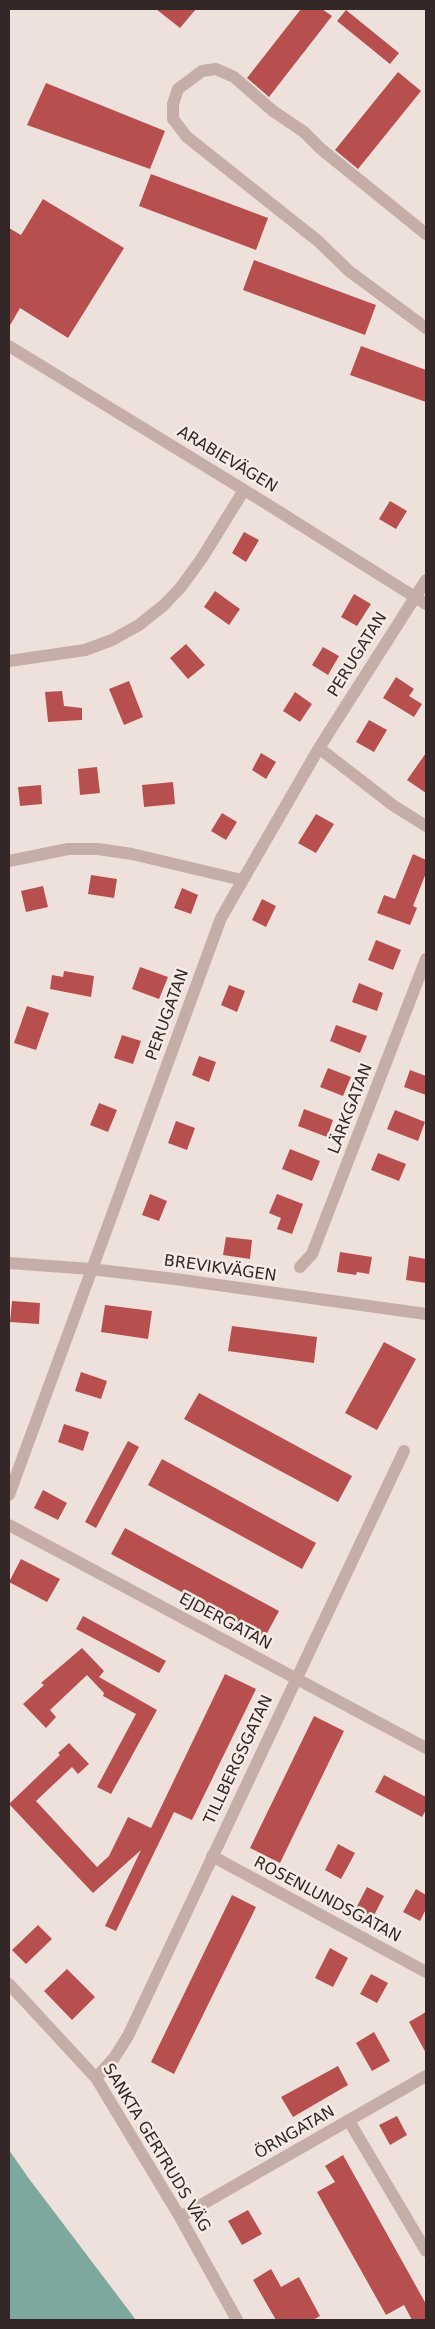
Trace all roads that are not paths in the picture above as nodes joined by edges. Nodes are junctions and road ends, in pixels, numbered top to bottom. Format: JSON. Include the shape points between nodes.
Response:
{"nodes":[{"id":1,"x":426,"y":234,"type":"edge"},
{"id":2,"x":426,"y":328,"type":"edge"},
{"id":3,"x":9,"y":346,"type":"edge"},
{"id":4,"x":244,"y":490,"type":"junction"},
{"id":5,"x":426,"y":580,"type":"edge"},
{"id":6,"x":414,"y":597,"type":"junction"},
{"id":7,"x":426,"y":604,"type":"edge"},
{"id":8,"x":9,"y":661,"type":"edge"},
{"id":9,"x":319,"y":748,"type":"junction"},
{"id":10,"x":426,"y":826,"type":"edge"},
{"id":11,"x":9,"y":860,"type":"edge"},
{"id":12,"x":242,"y":880,"type":"junction"},
{"id":13,"x":426,"y":959,"type":"edge"},
{"id":14,"x":9,"y":1264,"type":"edge"},
{"id":15,"x":300,"y":1267,"type":"dead end"},
{"id":16,"x":91,"y":1269,"type":"junction"},
{"id":17,"x":426,"y":1314,"type":"edge"},
{"id":18,"x":404,"y":1451,"type":"dead end"},
{"id":19,"x":9,"y":1495,"type":"edge"},
{"id":20,"x":9,"y":1525,"type":"edge"},
{"id":21,"x":296,"y":1678,"type":"junction"},
{"id":22,"x":426,"y":1748,"type":"edge"},
{"id":23,"x":212,"y":1856,"type":"junction"},
{"id":24,"x":426,"y":1972,"type":"edge"},
{"id":25,"x":9,"y":1984,"type":"edge"},
{"id":26,"x":426,"y":2076,"type":"edge"},
{"id":27,"x":96,"y":2078,"type":"junction"},
{"id":28,"x":349,"y":2121,"type":"junction"},
{"id":29,"x":180,"y":2217,"type":"junction"},
{"id":30,"x":426,"y":2251,"type":"edge"},
{"id":31,"x":237,"y":2320,"type":"edge"}],
"edges":[{"from":1,"to":2,"type":"street","via":[[234,77],[216,69],[202,71],[178,89],[173,119],[187,137],[318,241],[349,271]]},
{"from":3,"to":4,"type":"street","name":"ARABIEVÄGEN"},
{"from":4,"to":6,"type":"street","name":"ARABIEVÄGEN"},
{"from":4,"to":8,"type":"street","via":[[181,587],[139,625],[85,650]]},
{"from":5,"to":6,"type":"street","name":"PERUGATAN"},
{"from":6,"to":7,"type":"street","name":"ARABIEVÄGEN"},
{"from":6,"to":9,"type":"street","name":"PERUGATAN"},
{"from":9,"to":10,"type":"street","via":[[394,806]]},
{"from":9,"to":12,"type":"street","name":"PERUGATAN"},
{"from":11,"to":12,"type":"street","via":[[68,848],[98,849]]},
{"from":12,"to":16,"type":"street","name":"PERUGATAN","via":[[221,918]]},
{"from":13,"to":15,"type":"street","name":"LÄRKGATAN","via":[[312,1254]]},
{"from":14,"to":16,"type":"street","name":"BREVIKVÄGEN"},
{"from":16,"to":17,"type":"street","name":"BREVIKVÄGEN"},
{"from":16,"to":19,"type":"street","name":"PERUGATAN"},
{"from":18,"to":21,"type":"street","name":"TILLBERGSGATAN"},
{"from":20,"to":21,"type":"street","name":"EJDERGATAN"},
{"from":21,"to":22,"type":"street","name":"EJDERGATAN"},
{"from":21,"to":23,"type":"street","name":"TILLBERGSGATAN"},
{"from":23,"to":24,"type":"street","name":"ROSENLUNDSGATAN"},
{"from":23,"to":27,"type":"street","name":"TILLBERGSGATAN","via":[[128,2036]]},
{"from":25,"to":27,"type":"street","name":"SANKTA GERTRUDS VÄG"},
{"from":26,"to":28,"type":"street","name":"ÖRNGATAN"},
{"from":27,"to":29,"type":"street","name":"SANKTA GERTRUDS VÄG"},
{"from":28,"to":29,"type":"street","name":"ÖRNGATAN"},
{"from":28,"to":30,"type":"street"},
{"from":29,"to":31,"type":"street","name":"SANKTA GERTRUDS VÄG"}]}
